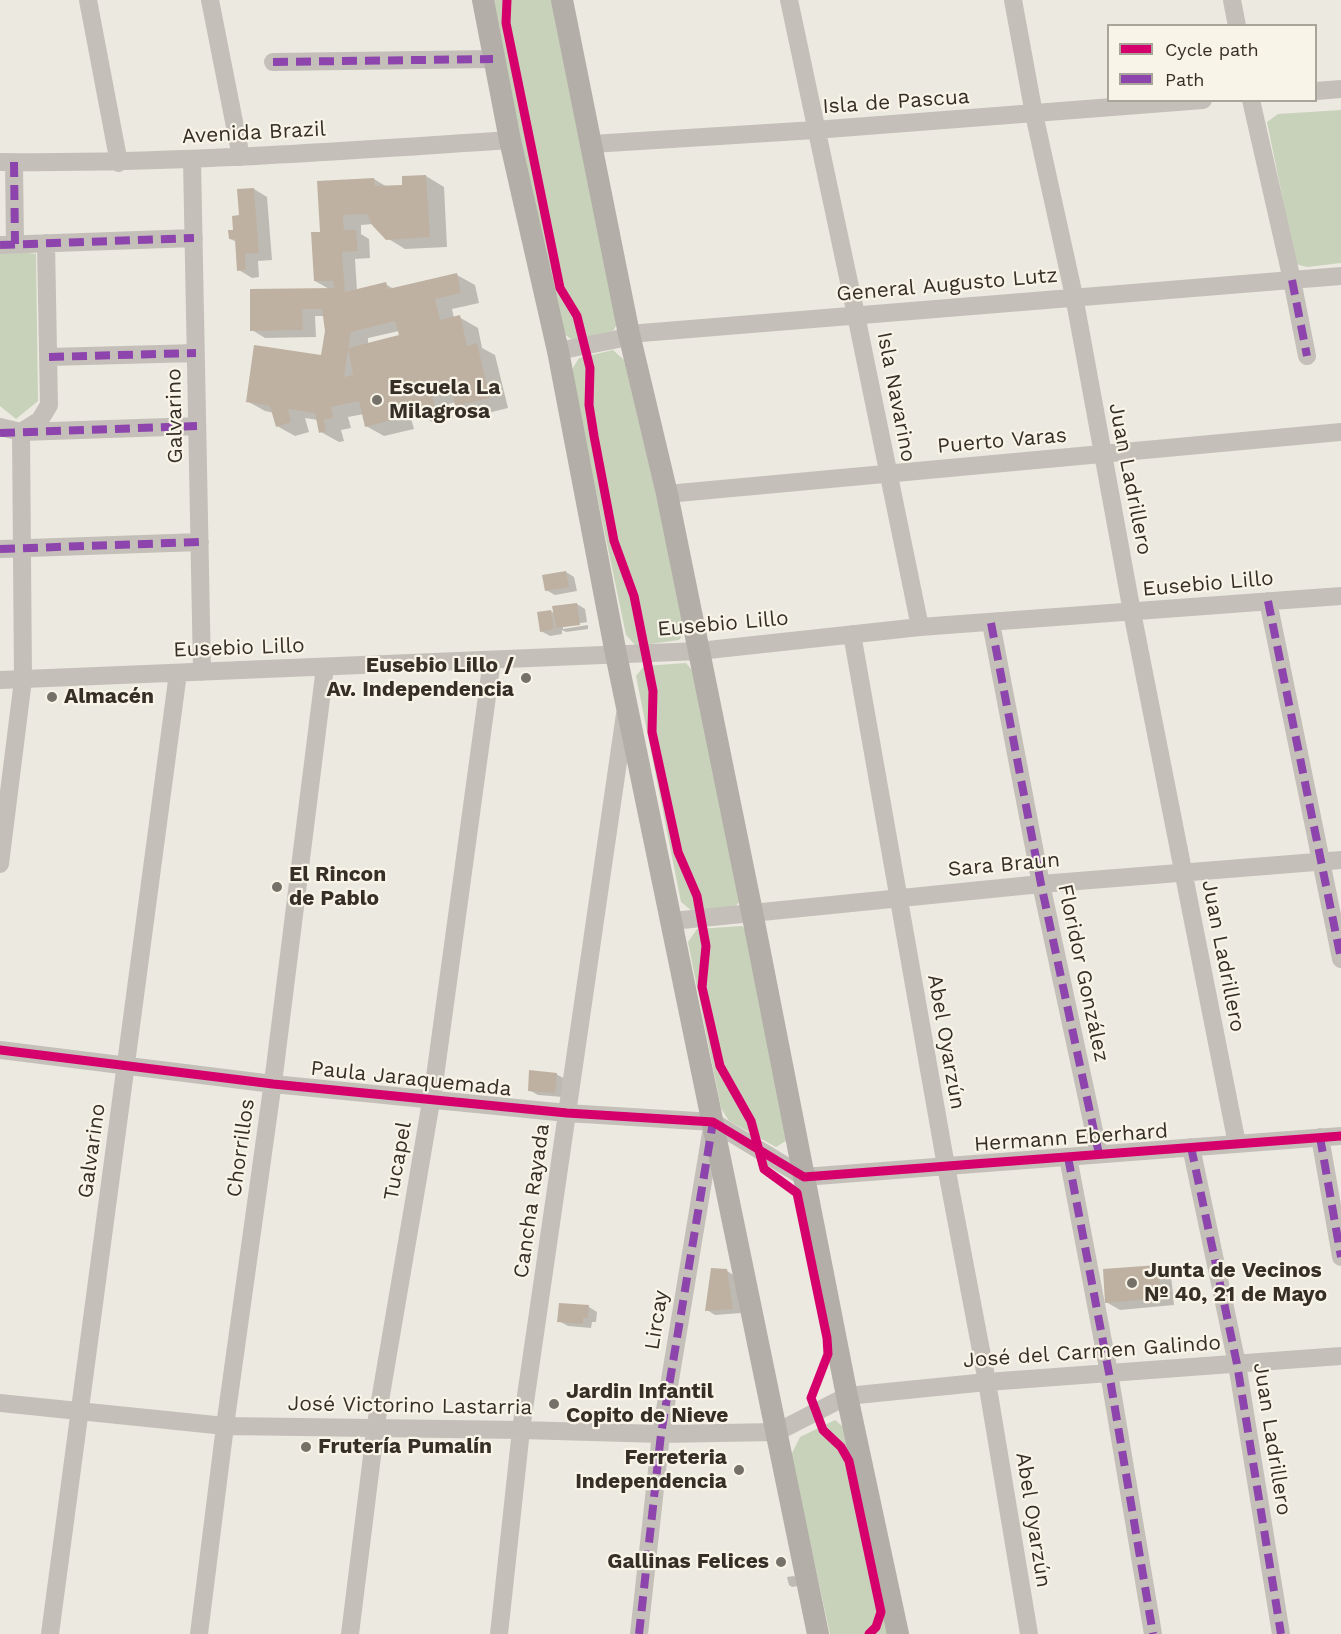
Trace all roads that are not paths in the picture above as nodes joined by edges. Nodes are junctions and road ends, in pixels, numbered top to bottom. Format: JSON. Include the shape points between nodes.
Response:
{"nodes":[{"id":1,"x":88,"y":0,"type":"edge"},
{"id":2,"x":210,"y":0,"type":"edge"},
{"id":3,"x":483,"y":0,"type":"edge"},
{"id":4,"x":562,"y":0,"type":"edge"},
{"id":5,"x":789,"y":0,"type":"edge"},
{"id":6,"x":1013,"y":0,"type":"edge"},
{"id":7,"x":1232,"y":0,"type":"edge"},
{"id":8,"x":1237,"y":24,"type":"edge"},
{"id":9,"x":493,"y":59,"type":"junction"},
{"id":10,"x":273,"y":62,"type":"dead end"},
{"id":11,"x":1341,"y":89,"type":"edge"},
{"id":12,"x":1317,"y":91,"type":"edge"},
{"id":13,"x":1179,"y":102,"type":"edge"},
{"id":14,"x":1251,"y":102,"type":"edge"},
{"id":15,"x":1034,"y":114,"type":"junction"},
{"id":16,"x":816,"y":130,"type":"junction"},
{"id":17,"x":510,"y":140,"type":"junction"},
{"id":18,"x":592,"y":144,"type":"junction"},
{"id":19,"x":241,"y":157,"type":"junction"},
{"id":20,"x":192,"y":160,"type":"junction"},
{"id":21,"x":7,"y":162,"type":"edge"},
{"id":22,"x":119,"y":163,"type":"junction"},
{"id":23,"x":194,"y":238,"type":"junction"},
{"id":24,"x":46,"y":243,"type":"junction"},
{"id":25,"x":8,"y":244,"type":"edge"},
{"id":26,"x":1341,"y":276,"type":"edge"},
{"id":27,"x":1292,"y":280,"type":"junction"},
{"id":28,"x":1074,"y":297,"type":"junction"},
{"id":29,"x":856,"y":315,"type":"junction"},
{"id":30,"x":629,"y":334,"type":"junction"},
{"id":31,"x":558,"y":351,"type":"junction"},
{"id":32,"x":196,"y":353,"type":"junction"},
{"id":33,"x":1307,"y":356,"type":"dead end"},
{"id":34,"x":49,"y":357,"type":"junction"},
{"id":35,"x":0,"y":426,"type":"edge"},
{"id":36,"x":197,"y":426,"type":"junction"},
{"id":37,"x":21,"y":432,"type":"junction"},
{"id":38,"x":1341,"y":432,"type":"edge"},
{"id":39,"x":0,"y":433,"type":"edge"},
{"id":40,"x":1102,"y":455,"type":"junction"},
{"id":41,"x":888,"y":472,"type":"junction"},
{"id":42,"x":667,"y":494,"type":"junction"},
{"id":43,"x":200,"y":542,"type":"junction"},
{"id":44,"x":21,"y":548,"type":"junction"},
{"id":45,"x":0,"y":549,"type":"edge"},
{"id":46,"x":1341,"y":596,"type":"edge"},
{"id":47,"x":1268,"y":602,"type":"junction"},
{"id":48,"x":1132,"y":612,"type":"junction"},
{"id":49,"x":991,"y":623,"type":"junction"},
{"id":50,"x":920,"y":627,"type":"junction"},
{"id":51,"x":852,"y":634,"type":"junction"},
{"id":52,"x":699,"y":651,"type":"junction"},
{"id":53,"x":616,"y":654,"type":"junction"},
{"id":54,"x":492,"y":660,"type":"junction"},
{"id":55,"x":325,"y":667,"type":"junction"},
{"id":56,"x":202,"y":672,"type":"junction"},
{"id":57,"x":178,"y":673,"type":"junction"},
{"id":58,"x":0,"y":680,"type":"edge"},
{"id":59,"x":23,"y":680,"type":"junction"},
{"id":60,"x":627,"y":704,"type":"junction"},
{"id":61,"x":1341,"y":860,"type":"edge"},
{"id":62,"x":1322,"y":862,"type":"junction"},
{"id":63,"x":0,"y":864,"type":"edge"},
{"id":64,"x":1183,"y":872,"type":"junction"},
{"id":65,"x":1041,"y":884,"type":"junction"},
{"id":66,"x":898,"y":897,"type":"junction"},
{"id":67,"x":752,"y":912,"type":"junction"},
{"id":68,"x":672,"y":921,"type":"junction"},
{"id":69,"x":1341,"y":959,"type":"edge"},
{"id":70,"x":0,"y":1050,"type":"edge"},
{"id":71,"x":126,"y":1064,"type":"junction"},
{"id":72,"x":273,"y":1084,"type":"junction"},
{"id":73,"x":431,"y":1100,"type":"junction"},
{"id":74,"x":567,"y":1113,"type":"junction"},
{"id":75,"x":713,"y":1122,"type":"junction"},
{"id":76,"x":1341,"y":1136,"type":"edge"},
{"id":77,"x":1320,"y":1137,"type":"junction"},
{"id":78,"x":1237,"y":1144,"type":"junction"},
{"id":79,"x":1191,"y":1147,"type":"junction"},
{"id":80,"x":1099,"y":1154,"type":"junction"},
{"id":81,"x":1068,"y":1157,"type":"junction"},
{"id":82,"x":946,"y":1166,"type":"junction"},
{"id":83,"x":804,"y":1177,"type":"junction"},
{"id":84,"x":1341,"y":1257,"type":"edge"},
{"id":85,"x":1341,"y":1356,"type":"edge"},
{"id":86,"x":1237,"y":1364,"type":"junction"},
{"id":87,"x":1109,"y":1372,"type":"junction"},
{"id":88,"x":987,"y":1382,"type":"junction"},
{"id":89,"x":847,"y":1396,"type":"junction"},
{"id":90,"x":0,"y":1403,"type":"edge"},
{"id":91,"x":79,"y":1411,"type":"junction"},
{"id":92,"x":225,"y":1426,"type":"junction"},
{"id":93,"x":375,"y":1429,"type":"junction"},
{"id":94,"x":521,"y":1430,"type":"junction"},
{"id":95,"x":777,"y":1432,"type":"junction"},
{"id":96,"x":661,"y":1434,"type":"junction"},
{"id":97,"x":50,"y":1634,"type":"edge"},
{"id":98,"x":199,"y":1634,"type":"edge"},
{"id":99,"x":350,"y":1634,"type":"edge"},
{"id":100,"x":499,"y":1634,"type":"edge"},
{"id":101,"x":639,"y":1634,"type":"edge"},
{"id":102,"x":818,"y":1634,"type":"edge"},
{"id":103,"x":898,"y":1634,"type":"edge"},
{"id":104,"x":1029,"y":1634,"type":"edge"},
{"id":105,"x":1154,"y":1634,"type":"edge"},
{"id":106,"x":1281,"y":1634,"type":"edge"}],
"edges":[{"from":1,"to":22,"type":"street"},
{"from":2,"to":19,"type":"street"},
{"from":3,"to":9,"type":"main road"},
{"from":4,"to":18,"type":"main road"},
{"from":5,"to":16,"type":"street","name":"Isla Navarino"},
{"from":6,"to":15,"type":"street","name":"Juan Ladrillero"},
{"from":7,"to":8,"type":"street"},
{"from":9,"to":10,"type":"street"},
{"from":9,"to":17,"type":"main road"},
{"from":11,"to":12,"type":"street"},
{"from":13,"to":15,"type":"street","name":"Isla de Pascua"},
{"from":14,"to":27,"type":"street"},
{"from":15,"to":16,"type":"street","name":"Isla de Pascua"},
{"from":15,"to":28,"type":"street","name":"Juan Ladrillero"},
{"from":16,"to":18,"type":"street","name":"Isla de Pascua"},
{"from":16,"to":29,"type":"street","name":"Isla Navarino"},
{"from":17,"to":19,"type":"street","name":"Avenida Brazil"},
{"from":17,"to":31,"type":"main road"},
{"from":18,"to":30,"type":"main road"},
{"from":19,"to":20,"type":"street","name":"Avenida Brazil"},
{"from":20,"to":22,"type":"street","name":"Avenida Brazil"},
{"from":20,"to":23,"type":"street","name":"Galvarino"},
{"from":21,"to":22,"type":"street","name":"Avenida Brazil"},
{"from":21,"to":25,"type":"street"},
{"from":23,"to":24,"type":"street"},
{"from":23,"to":32,"type":"street","name":"Galvarino"},
{"from":24,"to":25,"type":"street"},
{"from":24,"to":34,"type":"street"},
{"from":26,"to":27,"type":"street","name":"General Augusto Lutz"},
{"from":27,"to":28,"type":"street","name":"General Augusto Lutz"},
{"from":27,"to":33,"type":"street"},
{"from":28,"to":29,"type":"street","name":"General Augusto Lutz"},
{"from":28,"to":40,"type":"street","name":"Juan Ladrillero"},
{"from":29,"to":30,"type":"street","name":"General Augusto Lutz"},
{"from":29,"to":41,"type":"street","name":"Isla Navarino"},
{"from":30,"to":31,"type":"street","name":"General Augusto Lutz"},
{"from":30,"to":42,"type":"main road"},
{"from":31,"to":53,"type":"main road"},
{"from":32,"to":34,"type":"street"},
{"from":32,"to":36,"type":"street","name":"Galvarino"},
{"from":34,"to":37,"type":"street","via":[[49,405],[40,420]]},
{"from":35,"to":37,"type":"street"},
{"from":36,"to":37,"type":"street"},
{"from":36,"to":43,"type":"street","name":"Galvarino"},
{"from":37,"to":39,"type":"street"},
{"from":37,"to":44,"type":"street"},
{"from":38,"to":40,"type":"street","name":"Puerto Varas"},
{"from":40,"to":41,"type":"street","name":"Puerto Varas"},
{"from":40,"to":48,"type":"street","name":"Juan Ladrillero"},
{"from":41,"to":42,"type":"street","name":"Puerto Varas"},
{"from":41,"to":50,"type":"street","name":"Isla Navarino"},
{"from":42,"to":52,"type":"main road"},
{"from":43,"to":44,"type":"street"},
{"from":43,"to":56,"type":"street","name":"Galvarino"},
{"from":44,"to":45,"type":"street"},
{"from":44,"to":59,"type":"street"},
{"from":46,"to":47,"type":"street","name":"Eusebio Lillo"},
{"from":47,"to":48,"type":"street","name":"Eusebio Lillo"},
{"from":47,"to":62,"type":"street"},
{"from":48,"to":49,"type":"street","name":"Eusebio Lillo"},
{"from":48,"to":64,"type":"street","name":"Juan Ladrillero"},
{"from":49,"to":50,"type":"street","name":"Eusebio Lillo"},
{"from":49,"to":65,"type":"street","name":"Floridor González"},
{"from":50,"to":51,"type":"street","name":"Eusebio Lillo"},
{"from":51,"to":52,"type":"street","name":"Eusebio Lillo"},
{"from":51,"to":66,"type":"street","name":"Abel Oyarzún"},
{"from":52,"to":53,"type":"street","name":"Eusebio Lillo"},
{"from":52,"to":67,"type":"main road"},
{"from":53,"to":54,"type":"street","name":"Eusebio Lillo"},
{"from":53,"to":60,"type":"main road"},
{"from":54,"to":55,"type":"street","name":"Eusebio Lillo"},
{"from":54,"to":73,"type":"street","name":"Tucapel"},
{"from":55,"to":56,"type":"street","name":"Eusebio Lillo"},
{"from":55,"to":72,"type":"street","name":"Chorrillos"},
{"from":56,"to":57,"type":"street","name":"Eusebio Lillo"},
{"from":57,"to":59,"type":"street","name":"Eusebio Lillo"},
{"from":57,"to":71,"type":"street","name":"Galvarino"},
{"from":58,"to":59,"type":"street","name":"Eusebio Lillo"},
{"from":59,"to":63,"type":"street"},
{"from":60,"to":68,"type":"main road"},
{"from":60,"to":74,"type":"street","name":"Cancha Rayada"},
{"from":61,"to":62,"type":"street","name":"Sara Braun"},
{"from":62,"to":64,"type":"street","name":"Sara Braun"},
{"from":62,"to":69,"type":"street"},
{"from":64,"to":65,"type":"street","name":"Sara Braun"},
{"from":64,"to":78,"type":"street","name":"Juan Ladrillero"},
{"from":65,"to":66,"type":"street","name":"Sara Braun"},
{"from":65,"to":80,"type":"street","name":"Floridor González"},
{"from":66,"to":67,"type":"street","name":"Sara Braun"},
{"from":66,"to":82,"type":"street","name":"Abel Oyarzún"},
{"from":67,"to":68,"type":"street","name":"Sara Braun"},
{"from":67,"to":83,"type":"main road"},
{"from":68,"to":75,"type":"main road"},
{"from":70,"to":71,"type":"street","name":"Paula Jaraquemada"},
{"from":71,"to":72,"type":"street","name":"Paula Jaraquemada"},
{"from":71,"to":91,"type":"street","name":"Galvarino"},
{"from":72,"to":73,"type":"street","name":"Paula Jaraquemada"},
{"from":72,"to":92,"type":"street","name":"Chorrillos"},
{"from":73,"to":74,"type":"street","name":"Paula Jaraquemada"},
{"from":73,"to":93,"type":"street","name":"Tucapel"},
{"from":74,"to":75,"type":"street","name":"Paula Jaraquemada"},
{"from":74,"to":94,"type":"street","name":"Cancha Rayada"},
{"from":75,"to":83,"type":"street","name":"Paula Jaraquemada"},
{"from":75,"to":95,"type":"main road"},
{"from":75,"to":96,"type":"street","name":"Lircay"},
{"from":76,"to":77,"type":"street","name":"Hermann Eberhard"},
{"from":77,"to":78,"type":"street","name":"Hermann Eberhard"},
{"from":77,"to":84,"type":"street"},
{"from":78,"to":79,"type":"street","name":"Hermann Eberhard"},
{"from":79,"to":80,"type":"street","name":"Hermann Eberhard"},
{"from":79,"to":86,"type":"street","name":"Juan Ladrillero"},
{"from":80,"to":81,"type":"street","name":"Hermann Eberhard"},
{"from":81,"to":82,"type":"street","name":"Hermann Eberhard"},
{"from":81,"to":87,"type":"street"},
{"from":82,"to":83,"type":"street","name":"Hermann Eberhard"},
{"from":82,"to":88,"type":"street","name":"Abel Oyarzún"},
{"from":83,"to":89,"type":"main road"},
{"from":85,"to":86,"type":"street","name":"José del Carmen Galindo"},
{"from":86,"to":87,"type":"street","name":"José del Carmen Galindo"},
{"from":86,"to":106,"type":"street","name":"Juan Ladrillero"},
{"from":87,"to":88,"type":"street","name":"José del Carmen Galindo"},
{"from":87,"to":105,"type":"street"},
{"from":88,"to":89,"type":"street","name":"José del Carmen Galindo"},
{"from":88,"to":104,"type":"street","name":"Abel Oyarzún"},
{"from":89,"to":95,"type":"street","name":"José Victorino Lastarria"},
{"from":89,"to":103,"type":"main road"},
{"from":90,"to":91,"type":"street","name":"José Victorino Lastarria"},
{"from":91,"to":92,"type":"street","name":"José Victorino Lastarria"},
{"from":91,"to":97,"type":"street","name":"Galvarino"},
{"from":92,"to":93,"type":"street","name":"José Victorino Lastarria"},
{"from":92,"to":98,"type":"street","name":"Chorrillos"},
{"from":93,"to":94,"type":"street","name":"José Victorino Lastarria"},
{"from":93,"to":99,"type":"street","name":"Tucapel"},
{"from":94,"to":96,"type":"street","name":"José Victorino Lastarria"},
{"from":94,"to":100,"type":"street","name":"Cancha Rayada"},
{"from":95,"to":96,"type":"street","name":"José Victorino Lastarria"},
{"from":95,"to":102,"type":"main road"},
{"from":96,"to":101,"type":"street","name":"Lircay"}]}
